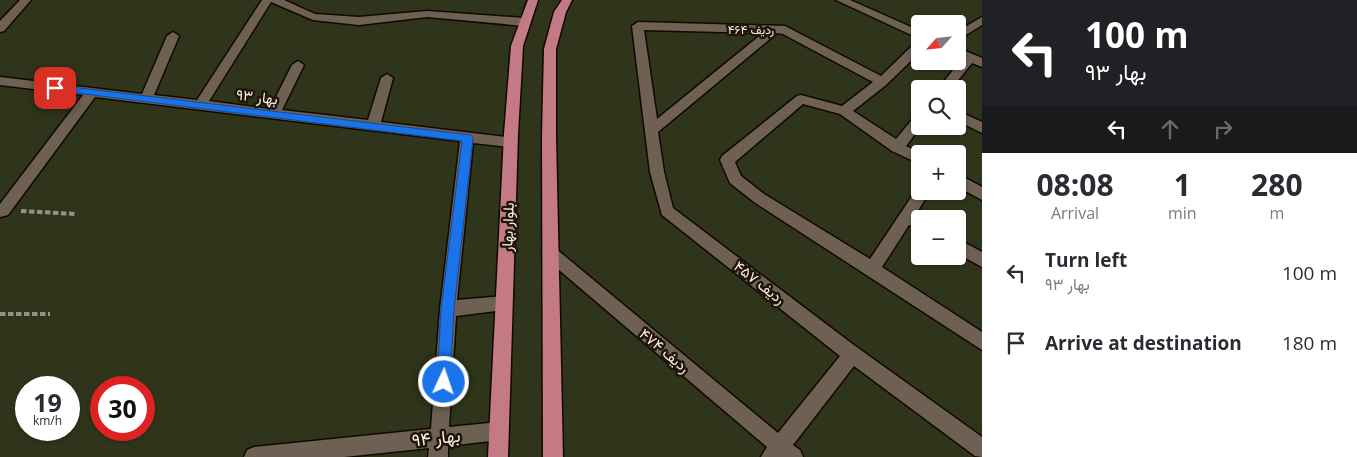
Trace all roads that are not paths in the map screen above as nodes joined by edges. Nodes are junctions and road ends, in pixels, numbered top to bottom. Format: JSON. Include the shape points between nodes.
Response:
{"nodes":[{"id":1,"x":26,"y":0,"type":"edge"},
{"id":2,"x":267,"y":0,"type":"edge"},
{"id":3,"x":275,"y":0,"type":"edge"},
{"id":4,"x":533,"y":0,"type":"edge"},
{"id":5,"x":567,"y":0,"type":"edge"},
{"id":6,"x":841,"y":0,"type":"edge"},
{"id":7,"x":982,"y":20,"type":"edge"},
{"id":8,"x":525,"y":22,"type":"junction"},
{"id":9,"x":0,"y":28,"type":"edge"},
{"id":10,"x":776,"y":30,"type":"junction"},
{"id":11,"x":911,"y":31,"type":"edge"},
{"id":12,"x":966,"y":31,"type":"edge"},
{"id":13,"x":173,"y":36,"type":"dead end"},
{"id":14,"x":911,"y":54,"type":"edge"},
{"id":15,"x":966,"y":56,"type":"edge"},
{"id":16,"x":970,"y":58,"type":"junction"},
{"id":17,"x":982,"y":64,"type":"edge"},
{"id":18,"x":298,"y":65,"type":"dead end"},
{"id":19,"x":386,"y":78,"type":"dead end"},
{"id":20,"x":952,"y":80,"type":"edge"},
{"id":21,"x":0,"y":81,"type":"edge"},
{"id":22,"x":882,"y":82,"type":"junction"},
{"id":23,"x":92,"y":92,"type":"junction"},
{"id":24,"x":146,"y":99,"type":"junction"},
{"id":25,"x":200,"y":105,"type":"junction"},
{"id":26,"x":844,"y":112,"type":"junction"},
{"id":27,"x":274,"y":114,"type":"junction"},
{"id":28,"x":966,"y":120,"type":"edge"},
{"id":29,"x":373,"y":126,"type":"junction"},
{"id":30,"x":982,"y":128,"type":"edge"},
{"id":31,"x":911,"y":129,"type":"edge"},
{"id":32,"x":652,"y":130,"type":"junction"},
{"id":33,"x":468,"y":138,"type":"junction"},
{"id":34,"x":510,"y":142,"type":"junction"},
{"id":35,"x":897,"y":147,"type":"junction"},
{"id":36,"x":911,"y":154,"type":"edge"},
{"id":37,"x":966,"y":185,"type":"edge"},
{"id":38,"x":982,"y":194,"type":"edge"},
{"id":39,"x":917,"y":200,"type":"edge"},
{"id":40,"x":1,"y":211,"type":"edge"},
{"id":41,"x":907,"y":216,"type":"junction"},
{"id":42,"x":911,"y":218,"type":"edge"},
{"id":43,"x":966,"y":251,"type":"edge"},
{"id":44,"x":550,"y":253,"type":"junction"},
{"id":45,"x":982,"y":260,"type":"edge"},
{"id":46,"x":872,"y":269,"type":"junction"},
{"id":47,"x":504,"y":303,"type":"junction"},
{"id":48,"x":448,"y":309,"type":"junction"},
{"id":49,"x":982,"y":342,"type":"edge"},
{"id":50,"x":853,"y":354,"type":"junction"},
{"id":51,"x":499,"y":431,"type":"junction"},
{"id":52,"x":440,"y":437,"type":"junction"},
{"id":53,"x":982,"y":449,"type":"edge"},
{"id":54,"x":781,"y":453,"type":"edge"},
{"id":55,"x":254,"y":457,"type":"edge"},
{"id":56,"x":438,"y":457,"type":"edge"},
{"id":57,"x":498,"y":457,"type":"edge"},
{"id":58,"x":553,"y":457,"type":"edge"}],
"edges":[{"from":1,"to":9,"type":"street"},
{"from":2,"to":25,"type":"street"},
{"from":3,"to":8,"type":"street","via":[[313,17],[359,21],[427,14]]},
{"from":4,"to":8,"type":"main road","name":"بلوار بهار"},
{"from":5,"to":44,"type":"main road","via":[[560,12],[550,49]]},
{"from":6,"to":11,"type":"street"},
{"from":7,"to":12,"type":"street"},
{"from":8,"to":34,"type":"main road","name":"بلوار بهار","via":[[517,46]]},
{"from":10,"to":22,"type":"street","name":"ردیف ۴۶۴","via":[[785,30]]},
{"from":10,"to":32,"type":"street"},
{"from":10,"to":32,"type":"street","name":"ردیف ۴۶۴","via":[[638,26]]},
{"from":13,"to":24,"type":"street"},
{"from":14,"to":22,"type":"street"},
{"from":15,"to":16,"type":"street"},
{"from":16,"to":17,"type":"street"},
{"from":16,"to":20,"type":"street"},
{"from":18,"to":27,"type":"street"},
{"from":19,"to":29,"type":"street"},
{"from":21,"to":23,"type":"street","name":"بهار ۹۳"},
{"from":22,"to":26,"type":"street"},
{"from":23,"to":24,"type":"street","name":"بهار ۹۳"},
{"from":23,"to":40,"type":"street"},
{"from":24,"to":25,"type":"street","name":"بهار ۹۳"},
{"from":25,"to":27,"type":"street","name":"بهار ۹۳"},
{"from":26,"to":35,"type":"street"},
{"from":26,"to":46,"type":"street","via":[[802,100],[727,160],[735,179],[753,193]]},
{"from":27,"to":29,"type":"street","name":"بهار ۹۳"},
{"from":28,"to":30,"type":"street"},
{"from":29,"to":33,"type":"street","name":"بهار ۹۳"},
{"from":31,"to":35,"type":"street"},
{"from":32,"to":50,"type":"street","name":"ردیف ۴۵۷","via":[[656,172],[667,210]]},
{"from":33,"to":34,"type":"street","name":"بهار ۹۳"},
{"from":33,"to":48,"type":"street"},
{"from":34,"to":47,"type":"main road","name":"بلوار بهار"},
{"from":35,"to":36,"type":"street"},
{"from":37,"to":38,"type":"street"},
{"from":39,"to":41,"type":"street"},
{"from":41,"to":42,"type":"street"},
{"from":41,"to":46,"type":"street"},
{"from":43,"to":45,"type":"street"},
{"from":44,"to":54,"type":"street","name":"ردیف ۴۷۴"},
{"from":44,"to":58,"type":"main road"},
{"from":46,"to":49,"type":"street"},
{"from":47,"to":48,"type":"street"},
{"from":47,"to":51,"type":"main road","name":"بلوار بهار"},
{"from":48,"to":52,"type":"street"},
{"from":50,"to":53,"type":"street","name":"ردیف ۴۵۷"},
{"from":50,"to":54,"type":"street"},
{"from":51,"to":52,"type":"street","name":"بهار ۹۴"},
{"from":51,"to":57,"type":"main road","name":"بلوار بهار"},
{"from":52,"to":55,"type":"street","name":"بهار ۹۴"},
{"from":52,"to":56,"type":"street"}]}
